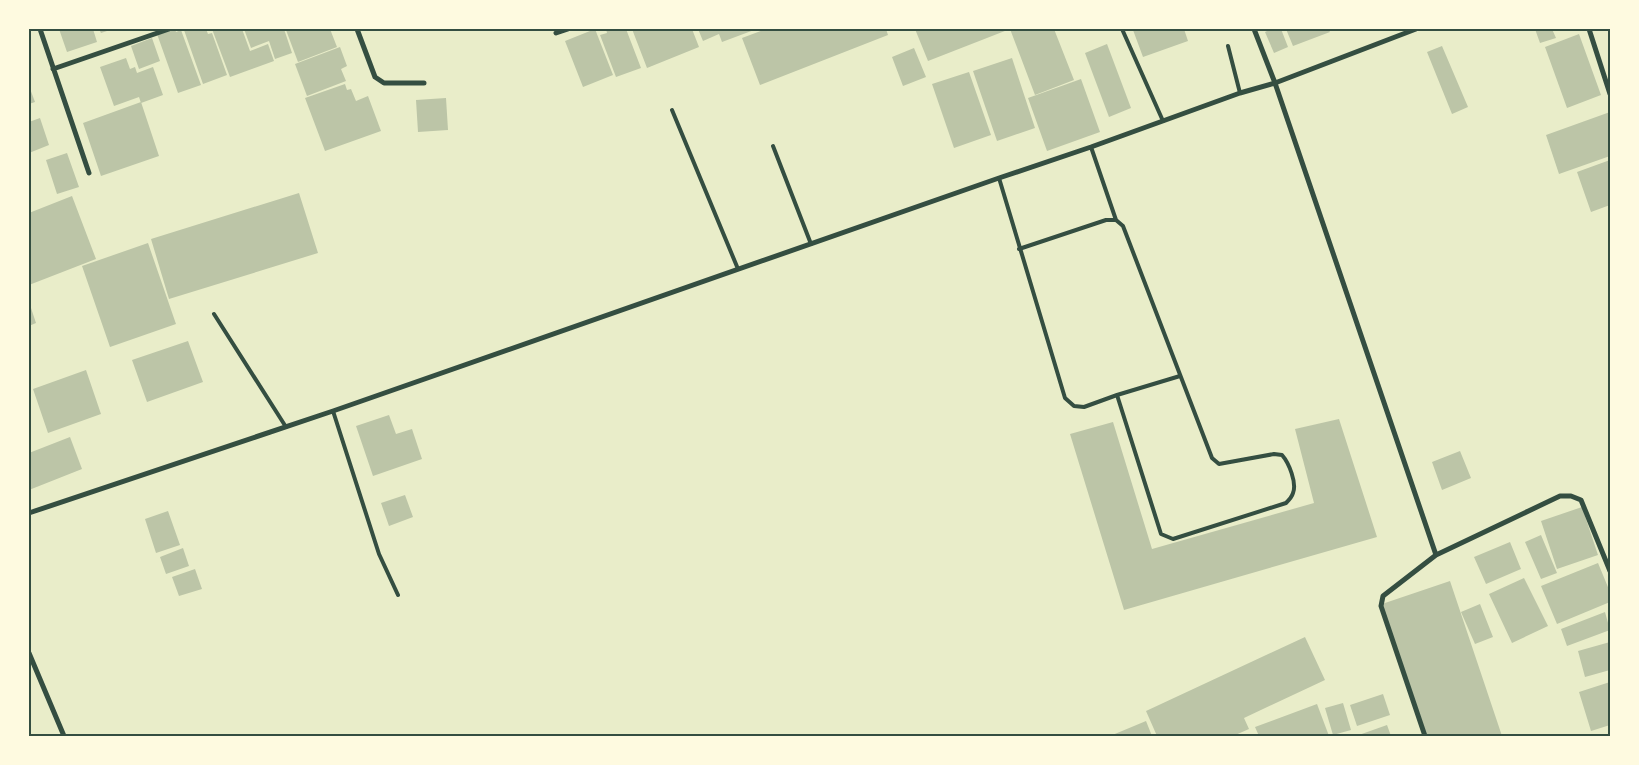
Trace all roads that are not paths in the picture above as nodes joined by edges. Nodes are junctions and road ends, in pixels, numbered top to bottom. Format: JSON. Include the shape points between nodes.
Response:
{"nodes":[{"id":1,"x":40,"y":29,"type":"edge"},
{"id":2,"x":169,"y":29,"type":"edge"},
{"id":3,"x":356,"y":29,"type":"edge"},
{"id":4,"x":568,"y":29,"type":"edge"},
{"id":5,"x":1122,"y":29,"type":"edge"},
{"id":6,"x":1254,"y":29,"type":"edge"},
{"id":7,"x":1413,"y":29,"type":"edge"},
{"id":8,"x":1589,"y":29,"type":"edge"},
{"id":9,"x":556,"y":33,"type":"dead end"},
{"id":10,"x":1228,"y":46,"type":"dead end"},
{"id":11,"x":53,"y":69,"type":"junction"},
{"id":12,"x":1275,"y":83,"type":"junction"},
{"id":13,"x":424,"y":84,"type":"dead end"},
{"id":14,"x":1240,"y":93,"type":"junction"},
{"id":15,"x":1610,"y":94,"type":"edge"},
{"id":16,"x":672,"y":110,"type":"dead end"},
{"id":17,"x":1163,"y":121,"type":"junction"},
{"id":18,"x":773,"y":146,"type":"dead end"},
{"id":19,"x":1091,"y":147,"type":"junction"},
{"id":20,"x":89,"y":173,"type":"dead end"},
{"id":21,"x":999,"y":178,"type":"junction"},
{"id":22,"x":1116,"y":220,"type":"junction"},
{"id":23,"x":811,"y":244,"type":"junction"},
{"id":24,"x":1019,"y":249,"type":"junction"},
{"id":25,"x":738,"y":269,"type":"junction"},
{"id":26,"x":214,"y":314,"type":"dead end"},
{"id":27,"x":1180,"y":376,"type":"junction"},
{"id":28,"x":1118,"y":395,"type":"junction"},
{"id":29,"x":333,"y":411,"type":"junction"},
{"id":30,"x":286,"y":427,"type":"junction"},
{"id":31,"x":29,"y":513,"type":"edge"},
{"id":32,"x":1436,"y":555,"type":"junction"},
{"id":33,"x":1610,"y":571,"type":"edge"},
{"id":34,"x":398,"y":594,"type":"dead end"},
{"id":35,"x":29,"y":653,"type":"edge"},
{"id":36,"x":64,"y":736,"type":"edge"},
{"id":37,"x":1425,"y":736,"type":"edge"}],
"edges":[{"from":1,"to":11,"type":"street"},
{"from":2,"to":11,"type":"street"},
{"from":3,"to":13,"type":"street","via":[[376,77],[384,83]]},
{"from":4,"to":9,"type":"street"},
{"from":5,"to":17,"type":"lane"},
{"from":6,"to":12,"type":"street"},
{"from":7,"to":12,"type":"street"},
{"from":8,"to":15,"type":"street"},
{"from":10,"to":14,"type":"lane"},
{"from":11,"to":20,"type":"street"},
{"from":12,"to":14,"type":"street"},
{"from":12,"to":32,"type":"street"},
{"from":14,"to":17,"type":"street"},
{"from":16,"to":25,"type":"lane"},
{"from":17,"to":19,"type":"street"},
{"from":18,"to":23,"type":"lane"},
{"from":19,"to":21,"type":"street"},
{"from":19,"to":22,"type":"lane"},
{"from":21,"to":23,"type":"street"},
{"from":21,"to":24,"type":"lane"},
{"from":22,"to":24,"type":"lane","via":[[1106,220]]},
{"from":22,"to":27,"type":"lane","via":[[1124,226]]},
{"from":23,"to":25,"type":"street"},
{"from":24,"to":28,"type":"lane","via":[[1065,398],[1074,406],[1084,407]]},
{"from":25,"to":29,"type":"street"},
{"from":26,"to":30,"type":"lane"},
{"from":27,"to":28,"type":"lane"},
{"from":27,"to":28,"type":"lane","via":[[1212,458],[1219,464],[1274,454],[1287,460],[1295,487],[1293,496],[1286,503],[1173,539],[1161,534]]},
{"from":29,"to":30,"type":"street"},
{"from":29,"to":34,"type":"lane","via":[[378,554]]},
{"from":30,"to":31,"type":"street"},
{"from":32,"to":33,"type":"street","via":[[1560,496],[1571,496],[1581,500]]},
{"from":32,"to":37,"type":"street","via":[[1383,596],[1381,606]]},
{"from":35,"to":36,"type":"street"}]}
